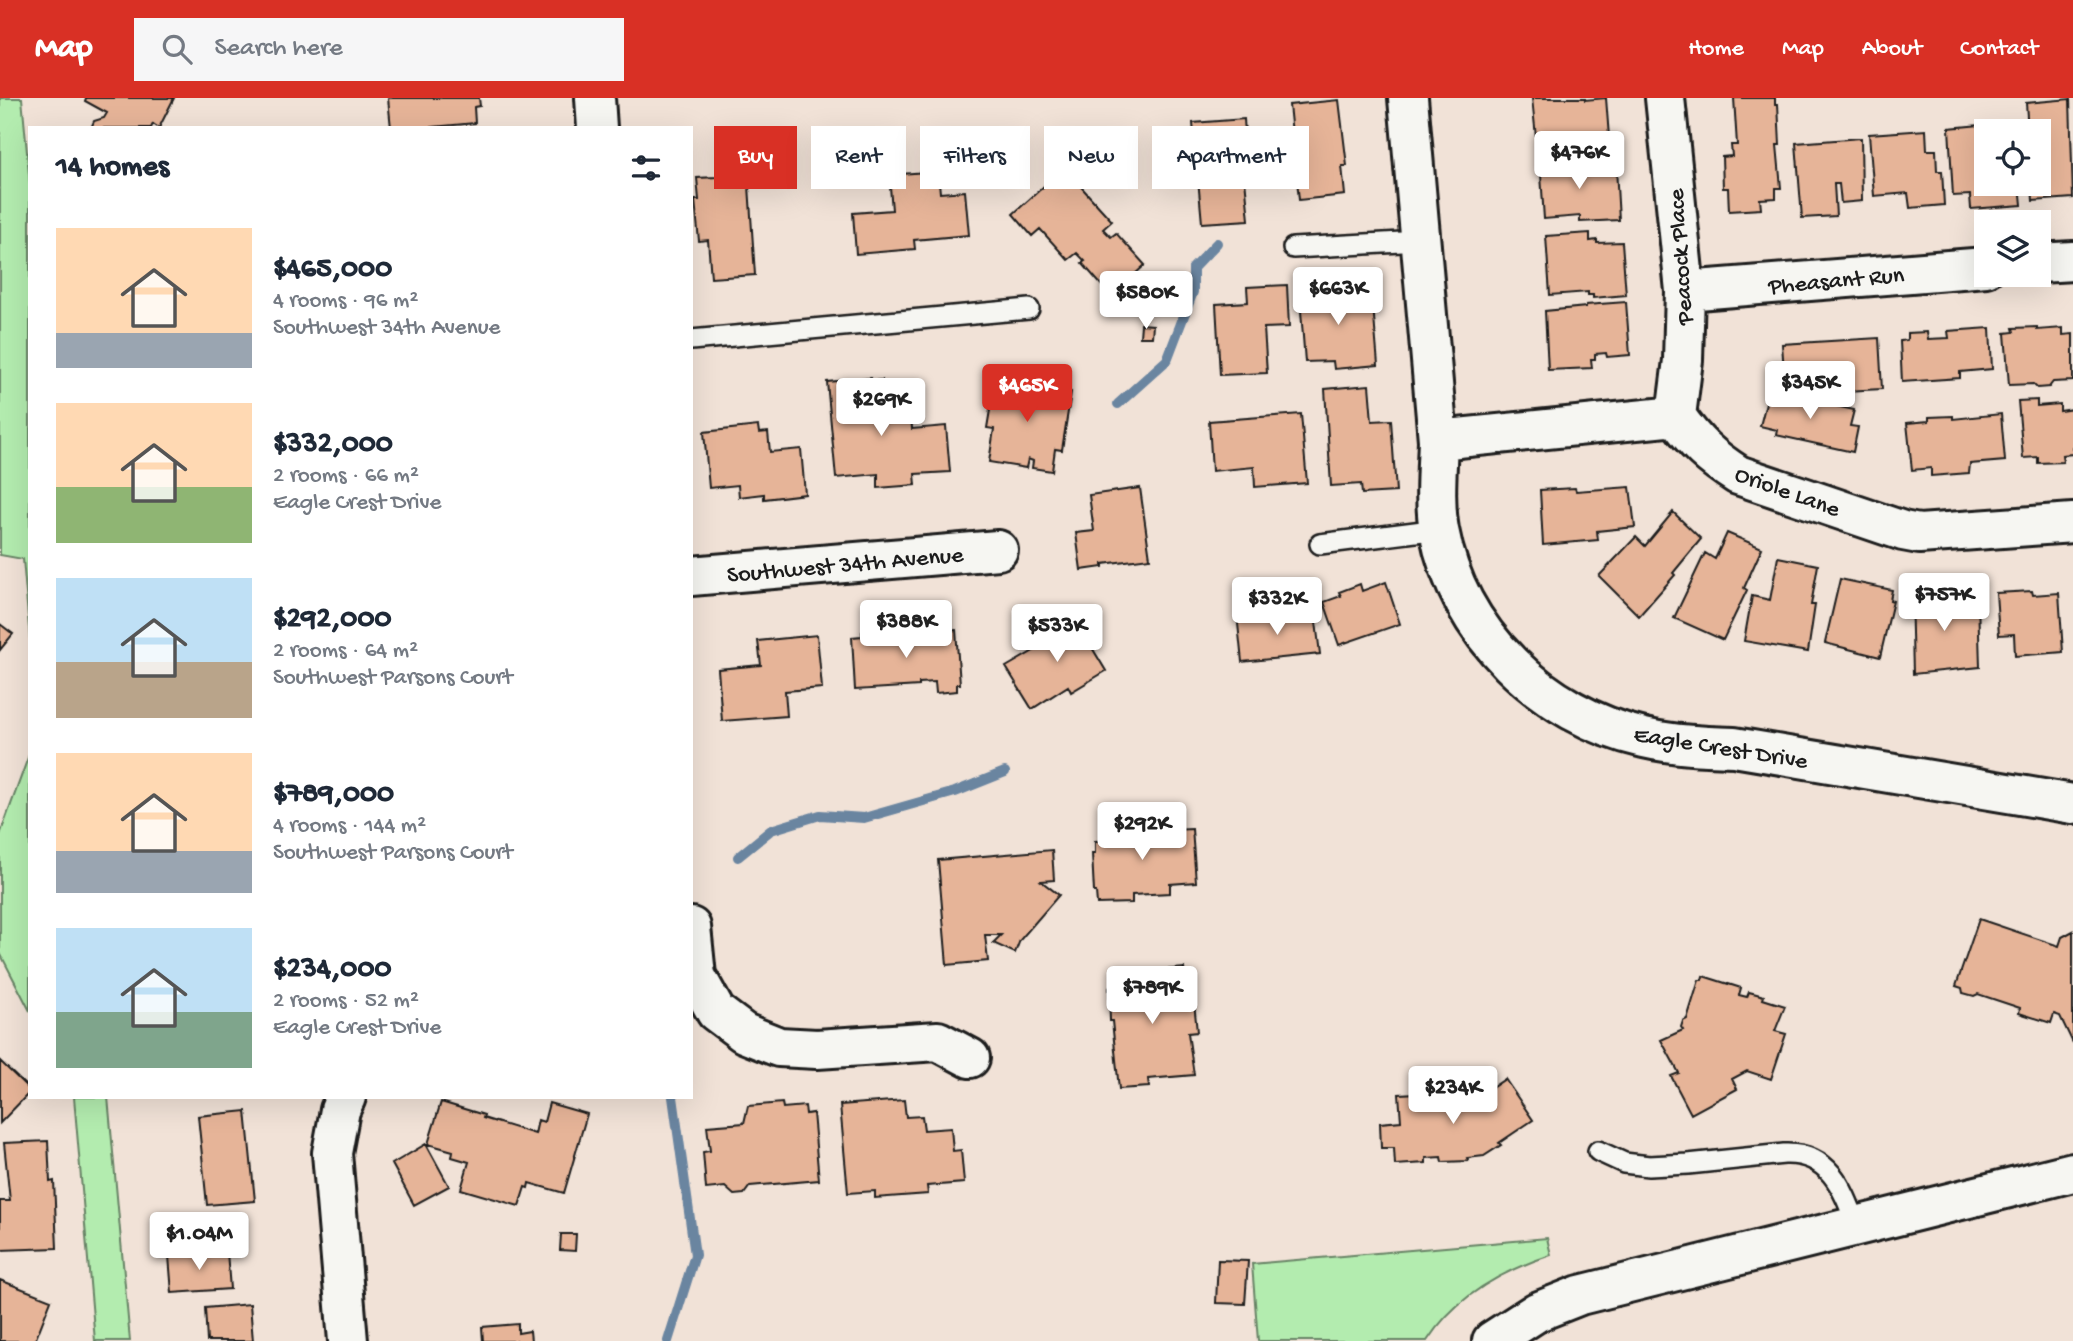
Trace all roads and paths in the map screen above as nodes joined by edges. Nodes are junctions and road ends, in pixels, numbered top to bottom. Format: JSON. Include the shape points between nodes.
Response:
{"nodes":[{"id":1,"x":594,"y":98,"type":"edge"},
{"id":2,"x":1408,"y":98,"type":"edge"},
{"id":3,"x":1665,"y":98,"type":"edge"},
{"id":4,"x":597,"y":126,"type":"edge"},
{"id":5,"x":1420,"y":241,"type":"junction"},
{"id":6,"x":1293,"y":248,"type":"dead end"},
{"id":7,"x":2073,"y":261,"type":"edge"},
{"id":8,"x":2051,"y":262,"type":"edge"},
{"id":9,"x":1974,"y":268,"type":"edge"},
{"id":10,"x":1685,"y":291,"type":"junction"},
{"id":11,"x":1029,"y":309,"type":"dead end"},
{"id":12,"x":693,"y":340,"type":"edge"},
{"id":13,"x":1676,"y":416,"type":"junction"},
{"id":14,"x":1438,"y":440,"type":"junction"},
{"id":15,"x":2073,"y":523,"type":"edge"},
{"id":16,"x":1439,"y":530,"type":"junction"},
{"id":17,"x":1320,"y":544,"type":"dead end"},
{"id":18,"x":998,"y":550,"type":"dead end"},
{"id":19,"x":693,"y":576,"type":"edge"},
{"id":20,"x":2073,"y":804,"type":"edge"},
{"id":21,"x":693,"y":947,"type":"edge"},
{"id":22,"x":970,"y":1058,"type":"dead end"},
{"id":23,"x":345,"y":1099,"type":"edge"},
{"id":24,"x":1598,"y":1151,"type":"dead end"},
{"id":25,"x":2073,"y":1172,"type":"edge"},
{"id":26,"x":1857,"y":1226,"type":"junction"},
{"id":27,"x":348,"y":1341,"type":"edge"},
{"id":28,"x":1492,"y":1341,"type":"edge"}],
"edges":[{"from":1,"to":4,"type":"street"},
{"from":2,"to":5,"type":"street","name":"Eagle Crest Drive"},
{"from":3,"to":10,"type":"street","name":"Peacock Place"},
{"from":5,"to":6,"type":"lane"},
{"from":5,"to":14,"type":"street","name":"Eagle Crest Drive"},
{"from":7,"to":8,"type":"street"},
{"from":9,"to":10,"type":"street","name":"Pheasant Run"},
{"from":10,"to":13,"type":"street","name":"Peacock Place","via":[[1684,360]]},
{"from":11,"to":12,"type":"lane"},
{"from":13,"to":14,"type":"street"},
{"from":13,"to":15,"type":"street","name":"Oriole Lane","via":[[1693,440],[1738,475],[1903,531],[1919,534]]},
{"from":14,"to":16,"type":"street","name":"Eagle Crest Drive"},
{"from":16,"to":17,"type":"lane"},
{"from":16,"to":20,"type":"street","name":"Eagle Crest Drive","via":[[1452,577],[1494,648],[1523,677],[1600,723],[1643,738],[1688,746],[1734,747]]},
{"from":18,"to":19,"type":"street","name":"Southwest 34th Avenue"},
{"from":21,"to":22,"type":"street","via":[[696,976],[716,1012],[744,1034],[779,1047],[817,1049],[938,1041]]},
{"from":23,"to":27,"type":"street","via":[[332,1153]]},
{"from":24,"to":26,"type":"lane","via":[[1624,1163],[1649,1166],[1798,1153],[1810,1156],[1843,1189]]},
{"from":25,"to":26,"type":"street"},
{"from":26,"to":28,"type":"street","via":[[1580,1295],[1537,1312]]}]}
